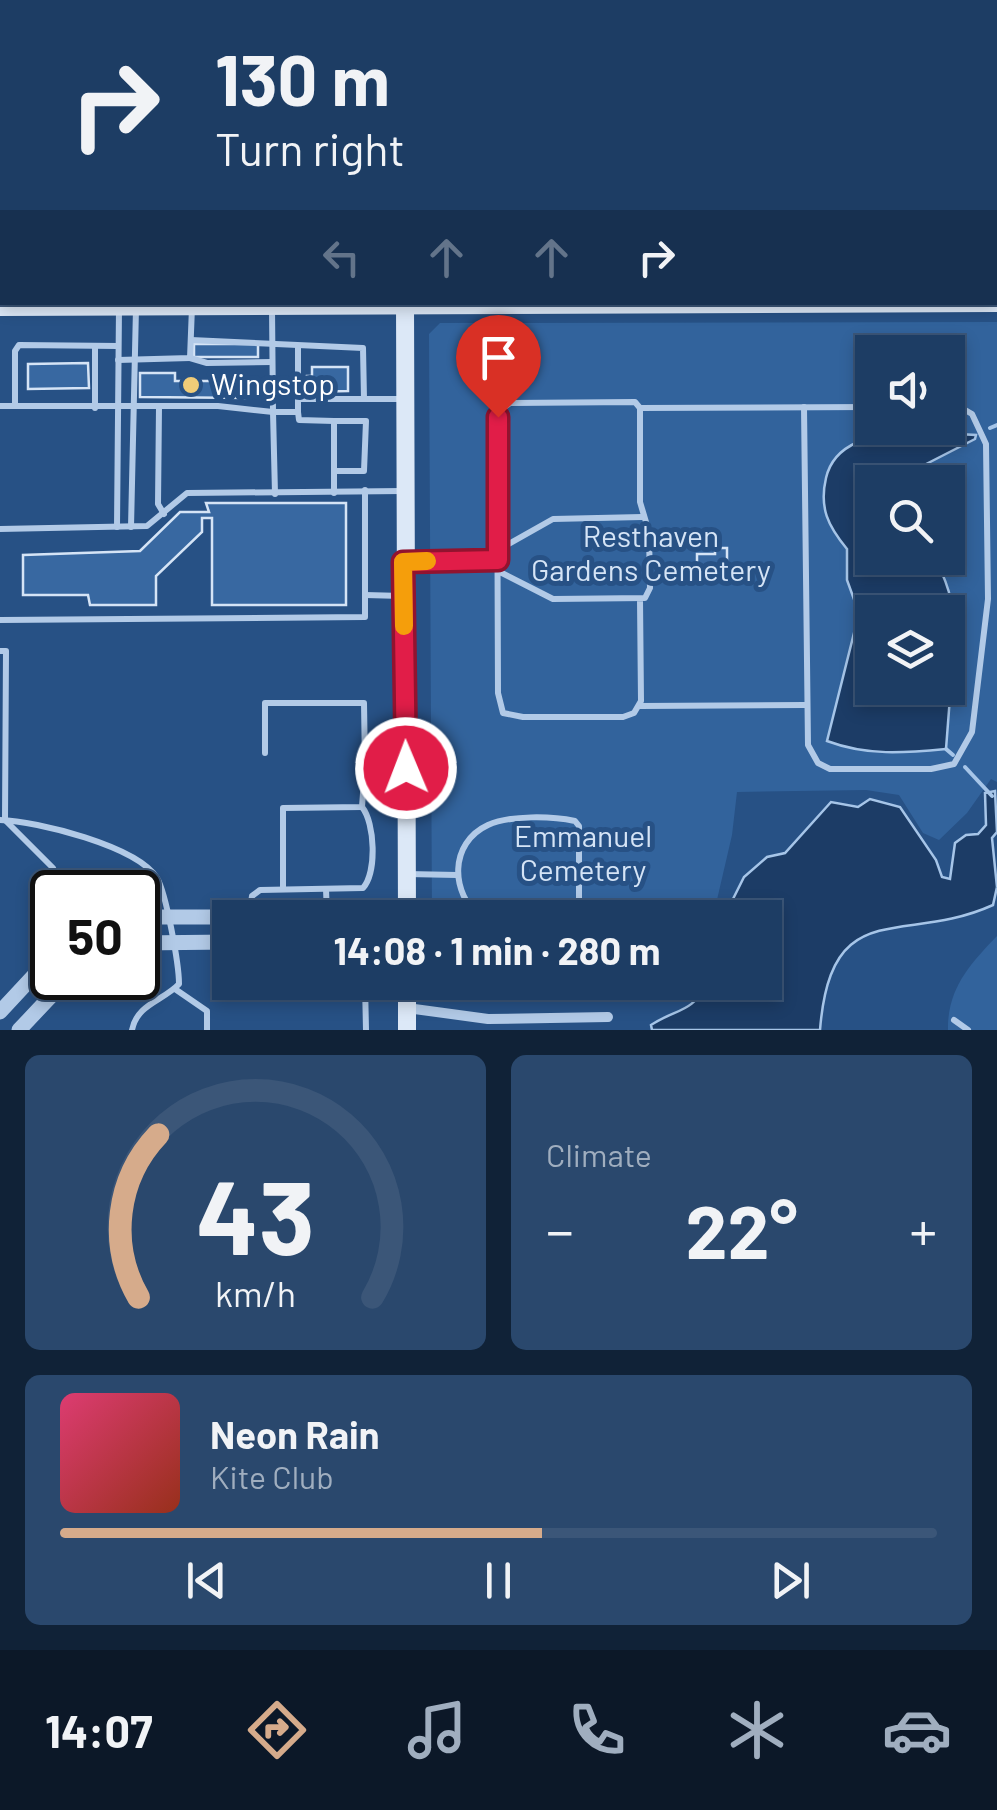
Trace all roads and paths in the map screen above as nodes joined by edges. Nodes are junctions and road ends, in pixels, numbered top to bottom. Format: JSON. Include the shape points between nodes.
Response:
{"nodes":[{"id":1,"x":272,"y":305,"type":"edge"},
{"id":2,"x":343,"y":305,"type":"edge"},
{"id":3,"x":405,"y":305,"type":"edge"},
{"id":4,"x":461,"y":305,"type":"edge"},
{"id":5,"x":569,"y":305,"type":"edge"},
{"id":6,"x":0,"y":306,"type":"edge"},
{"id":7,"x":135,"y":306,"type":"edge"},
{"id":8,"x":192,"y":307,"type":"junction"},
{"id":9,"x":190,"y":340,"type":"junction"},
{"id":10,"x":95,"y":346,"type":"junction"},
{"id":11,"x":118,"y":346,"type":"junction"},
{"id":12,"x":272,"y":347,"type":"junction"},
{"id":13,"x":298,"y":347,"type":"junction"},
{"id":14,"x":190,"y":358,"type":"junction"},
{"id":15,"x":135,"y":359,"type":"junction"},
{"id":16,"x":118,"y":360,"type":"junction"},
{"id":17,"x":272,"y":362,"type":"junction"},
{"id":18,"x":298,"y":399,"type":"junction"},
{"id":19,"x":364,"y":399,"type":"junction"},
{"id":20,"x":405,"y":399,"type":"junction"},
{"id":21,"x":0,"y":406,"type":"edge"},
{"id":22,"x":15,"y":406,"type":"junction"},
{"id":23,"x":159,"y":407,"type":"junction"},
{"id":24,"x":804,"y":407,"type":"junction"},
{"id":25,"x":855,"y":407,"type":"edge"},
{"id":26,"x":95,"y":408,"type":"junction"},
{"id":27,"x":118,"y":408,"type":"junction"},
{"id":28,"x":134,"y":408,"type":"junction"},
{"id":29,"x":640,"y":408,"type":"junction"},
{"id":30,"x":965,"y":410,"type":"edge"},
{"id":31,"x":273,"y":412,"type":"junction"},
{"id":32,"x":298,"y":412,"type":"junction"},
{"id":33,"x":334,"y":420,"type":"junction"},
{"id":34,"x":997,"y":452,"type":"edge"},
{"id":35,"x":986,"y":457,"type":"junction"},
{"id":36,"x":334,"y":471,"type":"junction"},
{"id":37,"x":364,"y":490,"type":"junction"},
{"id":38,"x":404,"y":490,"type":"junction"},
{"id":39,"x":334,"y":493,"type":"junction"},
{"id":40,"x":276,"y":494,"type":"junction"},
{"id":41,"x":164,"y":514,"type":"junction"},
{"id":42,"x":642,"y":517,"type":"junction"},
{"id":43,"x":131,"y":526,"type":"junction"},
{"id":44,"x":117,"y":527,"type":"junction"},
{"id":45,"x":0,"y":530,"type":"edge"},
{"id":46,"x":498,"y":550,"type":"junction"},
{"id":47,"x":498,"y":560,"type":"junction"},
{"id":48,"x":403,"y":562,"type":"junction"},
{"id":49,"x":498,"y":571,"type":"junction"},
{"id":50,"x":365,"y":594,"type":"junction"},
{"id":51,"x":403,"y":596,"type":"junction"},
{"id":52,"x":640,"y":600,"type":"junction"},
{"id":53,"x":993,"y":600,"type":"edge"},
{"id":54,"x":0,"y":620,"type":"edge"},
{"id":55,"x":0,"y":651,"type":"edge"},
{"id":56,"x":805,"y":705,"type":"junction"},
{"id":57,"x":640,"y":706,"type":"junction"},
{"id":58,"x":265,"y":754,"type":"dead end"},
{"id":59,"x":364,"y":766,"type":"junction"},
{"id":60,"x":406,"y":768,"type":"junction"},
{"id":61,"x":362,"y":807,"type":"junction"},
{"id":62,"x":3,"y":820,"type":"edge"},
{"id":63,"x":54,"y":870,"type":"edge"},
{"id":64,"x":406,"y":874,"type":"junction"},
{"id":65,"x":457,"y":874,"type":"junction"},
{"id":66,"x":282,"y":888,"type":"junction"},
{"id":67,"x":326,"y":888,"type":"junction"},
{"id":68,"x":253,"y":900,"type":"edge"},
{"id":69,"x":326,"y":900,"type":"edge"},
{"id":70,"x":406,"y":900,"type":"edge"},
{"id":71,"x":465,"y":900,"type":"edge"},
{"id":72,"x":580,"y":900,"type":"edge"},
{"id":73,"x":160,"y":917,"type":"edge"},
{"id":74,"x":166,"y":917,"type":"junction"},
{"id":75,"x":212,"y":917,"type":"edge"},
{"id":76,"x":212,"y":942,"type":"edge"},
{"id":77,"x":160,"y":943,"type":"edge"},
{"id":78,"x":174,"y":943,"type":"junction"},
{"id":79,"x":30,"y":980,"type":"edge"},
{"id":80,"x":175,"y":989,"type":"junction"},
{"id":81,"x":47,"y":1000,"type":"edge"},
{"id":82,"x":365,"y":1000,"type":"edge"},
{"id":83,"x":406,"y":1000,"type":"edge"},
{"id":84,"x":406,"y":1008,"type":"junction"},
{"id":85,"x":0,"y":1012,"type":"edge"},
{"id":86,"x":608,"y":1016,"type":"dead end"},
{"id":87,"x":954,"y":1020,"type":"dead end"},
{"id":88,"x":18,"y":1030,"type":"edge"},
{"id":89,"x":132,"y":1030,"type":"edge"},
{"id":90,"x":207,"y":1030,"type":"edge"},
{"id":91,"x":366,"y":1030,"type":"edge"},
{"id":92,"x":406,"y":1030,"type":"edge"},
{"id":93,"x":968,"y":1030,"type":"edge"}],
"edges":[{"from":1,"to":2,"type":"main road"},
{"from":1,"to":8,"type":"main road"},
{"from":1,"to":12,"type":"lane"},
{"from":2,"to":3,"type":"main road"},
{"from":3,"to":4,"type":"main road"},
{"from":3,"to":20,"type":"main road"},
{"from":4,"to":5,"type":"main road"},
{"from":6,"to":7,"type":"main road"},
{"from":7,"to":8,"type":"main road"},
{"from":7,"to":11,"type":"lane"},
{"from":7,"to":15,"type":"lane"},
{"from":8,"to":9,"type":"lane"},
{"from":9,"to":12,"type":"lane"},
{"from":9,"to":14,"type":"lane"},
{"from":10,"to":11,"type":"lane"},
{"from":10,"to":22,"type":"lane","via":[[19,346]]},
{"from":10,"to":26,"type":"lane"},
{"from":11,"to":16,"type":"lane"},
{"from":12,"to":13,"type":"lane"},
{"from":12,"to":17,"type":"lane"},
{"from":13,"to":18,"type":"lane"},
{"from":13,"to":19,"type":"lane","via":[[363,348]]},
{"from":14,"to":15,"type":"lane"},
{"from":14,"to":17,"type":"lane"},
{"from":15,"to":16,"type":"lane"},
{"from":15,"to":28,"type":"lane"},
{"from":16,"to":27,"type":"lane"},
{"from":17,"to":31,"type":"lane"},
{"from":18,"to":19,"type":"lane"},
{"from":18,"to":32,"type":"lane"},
{"from":19,"to":20,"type":"lane"},
{"from":20,"to":38,"type":"main road"},
{"from":21,"to":22,"type":"lane"},
{"from":22,"to":26,"type":"lane"},
{"from":23,"to":28,"type":"lane"},
{"from":23,"to":31,"type":"lane"},
{"from":23,"to":41,"type":"lane","via":[[158,504]]},
{"from":24,"to":25,"type":"lane"},
{"from":24,"to":29,"type":"lane"},
{"from":24,"to":56,"type":"lane"},
{"from":26,"to":27,"type":"lane"},
{"from":27,"to":28,"type":"lane"},
{"from":27,"to":44,"type":"lane"},
{"from":28,"to":43,"type":"lane"},
{"from":29,"to":42,"type":"lane"},
{"from":29,"to":46,"type":"lane","via":[[628,401],[501,407]]},
{"from":30,"to":35,"type":"lane","via":[[986,444]]},
{"from":31,"to":32,"type":"lane"},
{"from":31,"to":40,"type":"lane"},
{"from":32,"to":33,"type":"lane","via":[[299,420]]},
{"from":33,"to":36,"type":"lane"},
{"from":33,"to":36,"type":"lane","via":[[366,420],[364,471]]},
{"from":34,"to":35,"type":"lane"},
{"from":35,"to":53,"type":"lane"},
{"from":36,"to":39,"type":"lane"},
{"from":37,"to":38,"type":"lane"},
{"from":37,"to":39,"type":"lane"},
{"from":37,"to":50,"type":"lane"},
{"from":38,"to":48,"type":"main road"},
{"from":39,"to":40,"type":"lane"},
{"from":40,"to":41,"type":"lane","via":[[187,493]]},
{"from":41,"to":43,"type":"lane","via":[[146,526]]},
{"from":42,"to":46,"type":"lane","via":[[553,519]]},
{"from":42,"to":52,"type":"lane","via":[[650,532],[650,588]]},
{"from":43,"to":44,"type":"lane"},
{"from":44,"to":45,"type":"lane"},
{"from":46,"to":47,"type":"lane"},
{"from":47,"to":48,"type":"lane"},
{"from":47,"to":49,"type":"lane"},
{"from":48,"to":51,"type":"main road"},
{"from":49,"to":52,"type":"lane","via":[[553,599]]},
{"from":49,"to":57,"type":"lane","via":[[498,693],[504,713],[623,717]]},
{"from":50,"to":51,"type":"lane"},
{"from":50,"to":54,"type":"lane","via":[[365,616]]},
{"from":51,"to":60,"type":"main road"},
{"from":52,"to":57,"type":"lane"},
{"from":53,"to":56,"type":"lane","via":[[972,732],[957,761],[931,769],[823,767],[808,745]]},
{"from":55,"to":62,"type":"lane","via":[[6,651]]},
{"from":56,"to":57,"type":"lane"},
{"from":58,"to":59,"type":"lane","via":[[265,704],[364,702]]},
{"from":59,"to":60,"type":"lane"},
{"from":59,"to":61,"type":"lane"},
{"from":60,"to":64,"type":"main road"},
{"from":61,"to":66,"type":"lane","via":[[283,808]]},
{"from":61,"to":67,"type":"lane","via":[[370,817],[369,880],[354,890]]},
{"from":62,"to":63,"type":"lane"},
{"from":62,"to":74,"type":"lane","via":[[57,831],[139,861],[160,881]]},
{"from":64,"to":65,"type":"lane"},
{"from":64,"to":70,"type":"main road"},
{"from":65,"to":71,"type":"lane"},
{"from":65,"to":72,"type":"lane","via":[[462,852],[484,827],[572,819],[579,826]]},
{"from":66,"to":67,"type":"lane"},
{"from":66,"to":68,"type":"lane","via":[[255,892]]},
{"from":67,"to":69,"type":"lane"},
{"from":73,"to":74,"type":"street"},
{"from":74,"to":75,"type":"street"},
{"from":74,"to":78,"type":"lane"},
{"from":76,"to":78,"type":"street"},
{"from":77,"to":78,"type":"street"},
{"from":78,"to":80,"type":"lane","via":[[180,984]]},
{"from":79,"to":85,"type":"street"},
{"from":80,"to":89,"type":"lane","via":[[134,1018]]},
{"from":80,"to":90,"type":"lane","via":[[207,1012]]},
{"from":81,"to":88,"type":"street"},
{"from":82,"to":91,"type":"lane"},
{"from":83,"to":84,"type":"main road"},
{"from":84,"to":86,"type":"street","via":[[488,1019]]},
{"from":84,"to":92,"type":"main road"},
{"from":87,"to":93,"type":"lane"}]}
